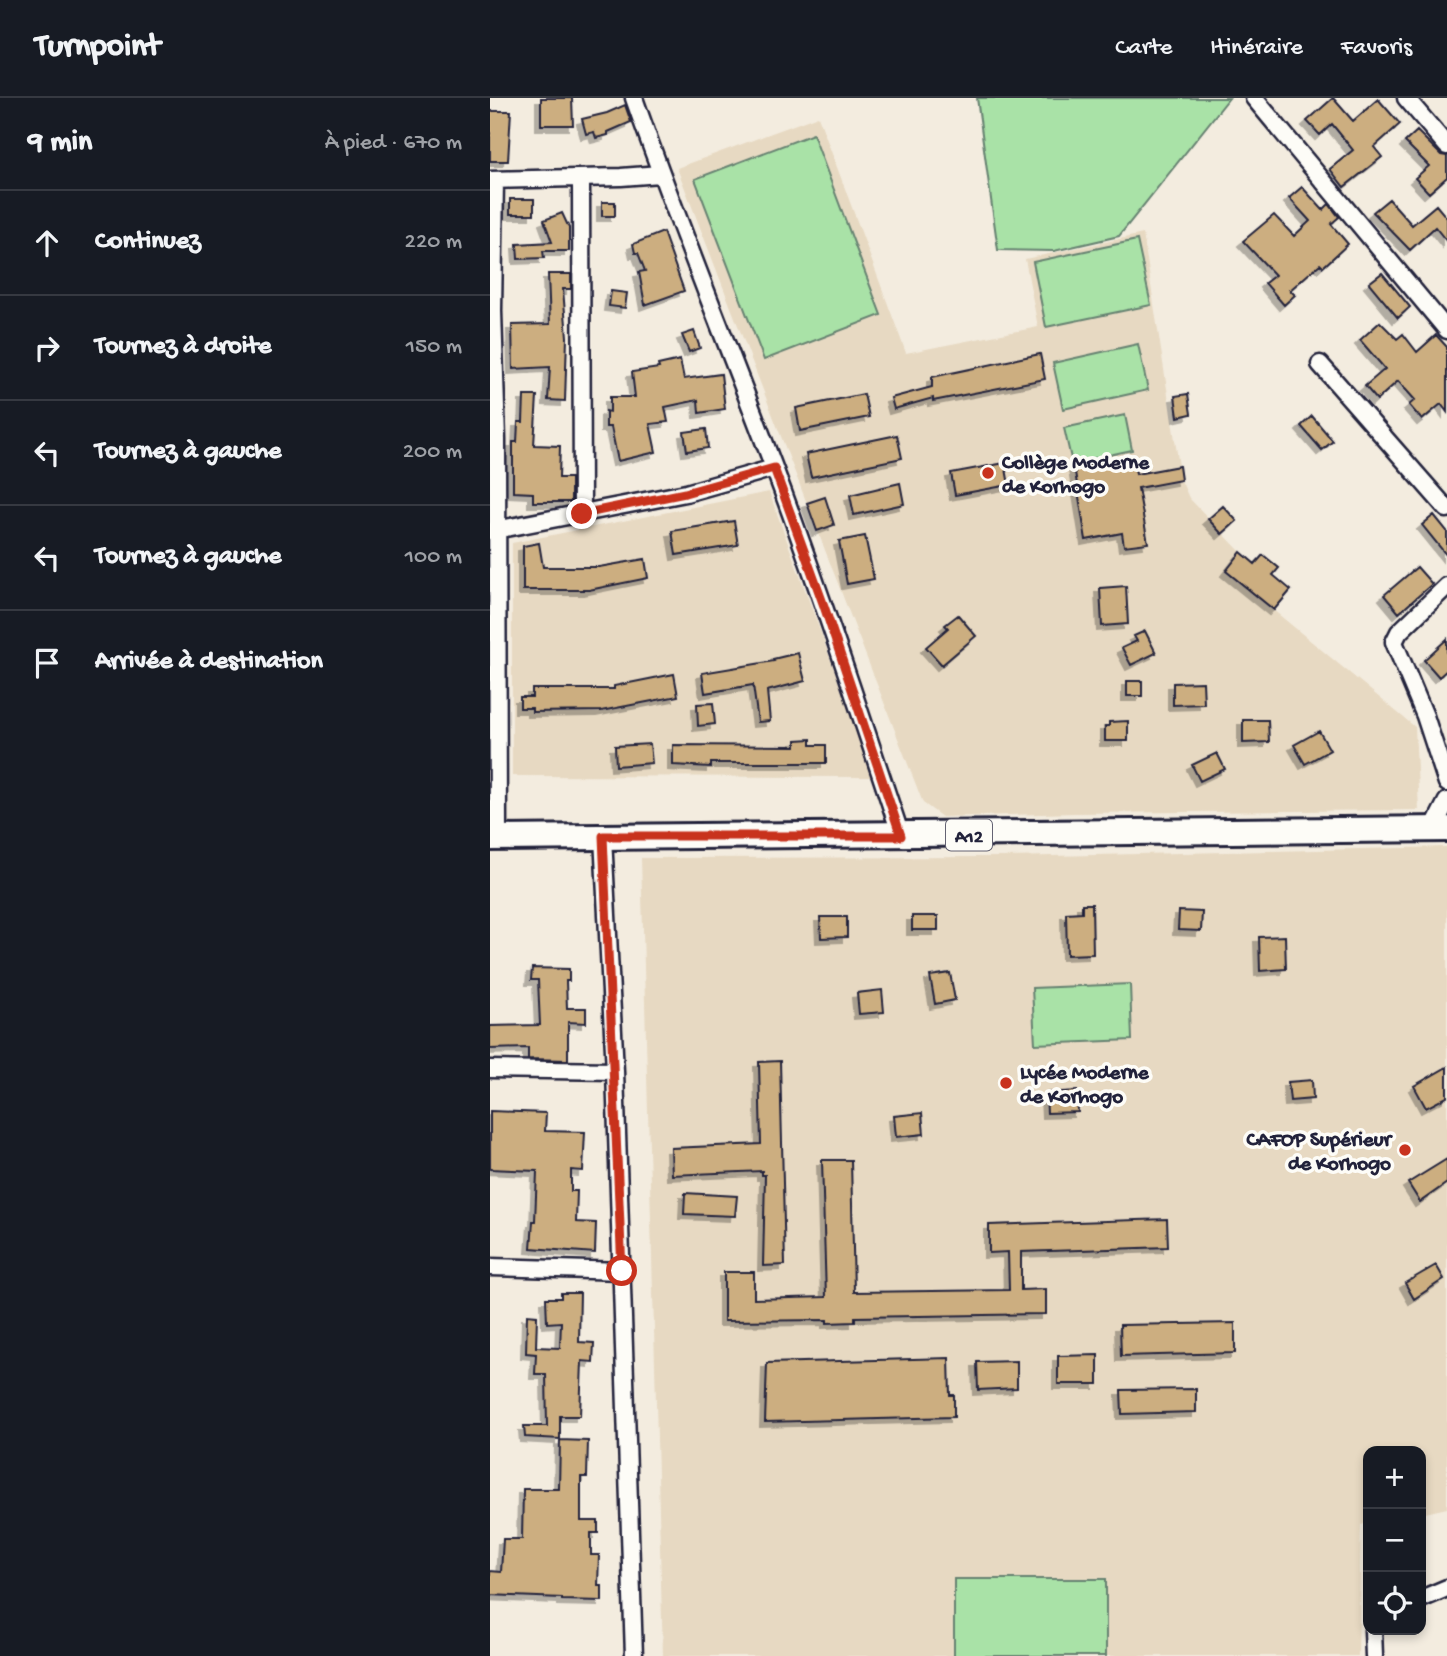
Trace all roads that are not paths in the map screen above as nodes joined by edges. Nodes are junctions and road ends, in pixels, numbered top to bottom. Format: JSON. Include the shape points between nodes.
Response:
{"nodes":[{"id":1,"x":634,"y":98,"type":"edge"},
{"id":2,"x":1254,"y":98,"type":"edge"},
{"id":3,"x":1406,"y":98,"type":"edge"},
{"id":4,"x":1447,"y":146,"type":"edge"},
{"id":5,"x":660,"y":174,"type":"junction"},
{"id":6,"x":581,"y":179,"type":"junction"},
{"id":7,"x":492,"y":180,"type":"edge"},
{"id":8,"x":491,"y":311,"type":"edge"},
{"id":9,"x":1447,"y":330,"type":"edge"},
{"id":10,"x":1320,"y":363,"type":"dead end"},
{"id":11,"x":774,"y":468,"type":"junction"},
{"id":12,"x":1447,"y":509,"type":"edge"},
{"id":13,"x":582,"y":514,"type":"junction"},
{"id":14,"x":493,"y":531,"type":"edge"},
{"id":15,"x":1447,"y":586,"type":"edge"},
{"id":16,"x":1447,"y":783,"type":"edge"},
{"id":17,"x":1447,"y":801,"type":"edge"},
{"id":18,"x":1440,"y":830,"type":"edge"},
{"id":19,"x":603,"y":836,"type":"junction"},
{"id":20,"x":901,"y":836,"type":"junction"},
{"id":21,"x":494,"y":838,"type":"edge"},
{"id":22,"x":490,"y":1069,"type":"edge"},
{"id":23,"x":615,"y":1071,"type":"junction"},
{"id":24,"x":490,"y":1267,"type":"edge"},
{"id":25,"x":622,"y":1271,"type":"junction"},
{"id":26,"x":1447,"y":1588,"type":"edge"},
{"id":27,"x":1426,"y":1597,"type":"edge"},
{"id":28,"x":1373,"y":1635,"type":"edge"},
{"id":29,"x":634,"y":1656,"type":"edge"},
{"id":30,"x":1374,"y":1656,"type":"edge"}],
"edges":[{"from":1,"to":5,"type":"street"},
{"from":2,"to":9,"type":"street"},
{"from":3,"to":4,"type":"street"},
{"from":5,"to":6,"type":"street"},
{"from":5,"to":11,"type":"street"},
{"from":6,"to":7,"type":"street"},
{"from":6,"to":13,"type":"street"},
{"from":7,"to":8,"type":"street"},
{"from":8,"to":14,"type":"street"},
{"from":10,"to":12,"type":"street"},
{"from":11,"to":13,"type":"street","via":[[685,493]]},
{"from":11,"to":20,"type":"street"},
{"from":13,"to":14,"type":"street"},
{"from":14,"to":21,"type":"street"},
{"from":15,"to":16,"type":"street","via":[[1394,642]]},
{"from":17,"to":18,"type":"street"},
{"from":18,"to":20,"type":"main road","number":"A12"},
{"from":19,"to":20,"type":"main road","number":"A12"},
{"from":19,"to":21,"type":"main road","number":"A12"},
{"from":19,"to":23,"type":"street"},
{"from":22,"to":23,"type":"street"},
{"from":23,"to":25,"type":"street"},
{"from":24,"to":25,"type":"street"},
{"from":25,"to":29,"type":"street"},
{"from":26,"to":27,"type":"street"},
{"from":28,"to":30,"type":"street"}]}
